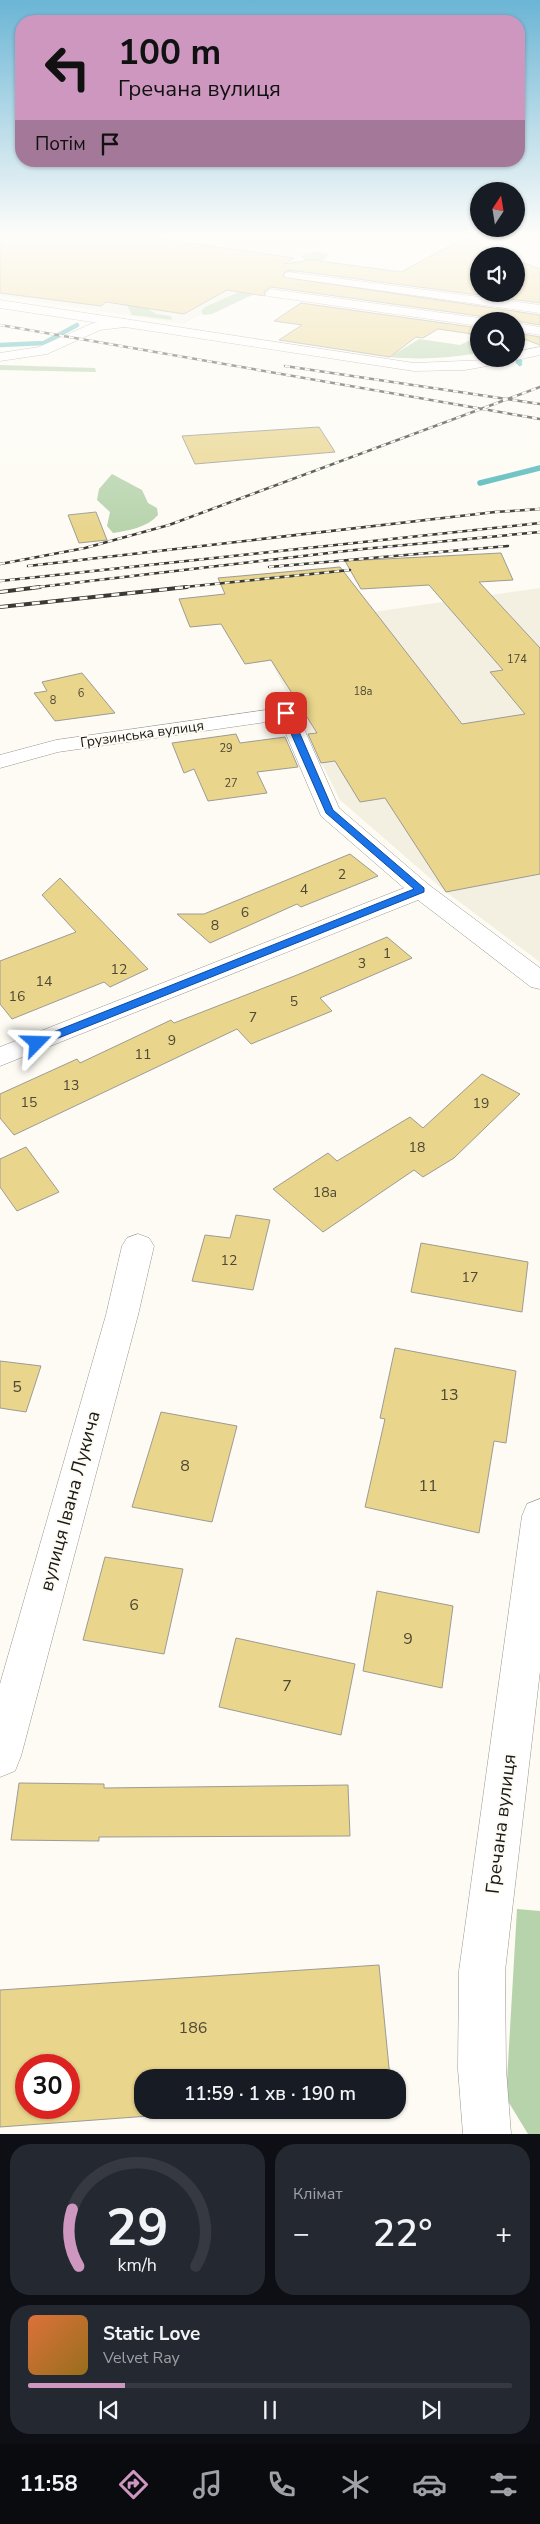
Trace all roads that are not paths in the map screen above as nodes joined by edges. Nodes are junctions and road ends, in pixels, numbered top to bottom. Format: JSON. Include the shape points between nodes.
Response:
{"nodes":[{"id":1,"x":78,"y":335,"type":"edge"},
{"id":2,"x":201,"y":335,"type":"edge"},
{"id":3,"x":540,"y":351,"type":"edge"},
{"id":4,"x":525,"y":354,"type":"edge"},
{"id":5,"x":0,"y":357,"type":"edge"},
{"id":6,"x":470,"y":365,"type":"edge"},
{"id":7,"x":0,"y":762,"type":"edge"},
{"id":8,"x":421,"y":890,"type":"junction"},
{"id":9,"x":540,"y":981,"type":"edge"},
{"id":10,"x":0,"y":1057,"type":"edge"},
{"id":11,"x":138,"y":1246,"type":"dead end"},
{"id":12,"x":540,"y":1516,"type":"edge"},
{"id":13,"x":0,"y":1756,"type":"edge"},
{"id":14,"x":487,"y":2134,"type":"edge"}],
"edges":[{"from":1,"to":5,"type":"street","via":[[42,351]]},
{"from":2,"to":6,"type":"street","via":[[414,367]]},
{"from":3,"to":4,"type":"street"},
{"from":7,"to":8,"type":"street","name":"Грузинська вулиця","via":[[56,746],[286,713],[329,811]]},
{"from":8,"to":9,"type":"street"},
{"from":8,"to":10,"type":"street"},
{"from":11,"to":13,"type":"street","name":"вулиця Івана Лукича","via":[[122,1315]]},
{"from":12,"to":14,"type":"street","name":"Гречана вулиця","via":[[482,1971],[482,2069]]}]}
